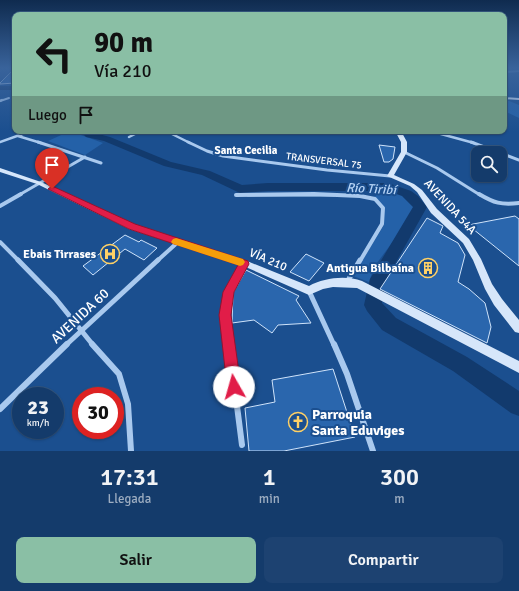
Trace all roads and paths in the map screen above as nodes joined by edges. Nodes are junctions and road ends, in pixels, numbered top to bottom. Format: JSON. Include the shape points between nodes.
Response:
{"nodes":[{"id":1,"x":9,"y":98,"type":"dead end"},
{"id":2,"x":507,"y":98,"type":"edge"},
{"id":3,"x":519,"y":99,"type":"edge"},
{"id":4,"x":0,"y":101,"type":"edge"},
{"id":5,"x":23,"y":134,"type":"edge"},
{"id":6,"x":136,"y":134,"type":"edge"},
{"id":7,"x":172,"y":134,"type":"edge"},
{"id":8,"x":400,"y":134,"type":"edge"},
{"id":9,"x":444,"y":134,"type":"edge"},
{"id":10,"x":18,"y":136,"type":"junction"},
{"id":11,"x":129,"y":138,"type":"dead end"},
{"id":12,"x":0,"y":142,"type":"edge"},
{"id":13,"x":404,"y":152,"type":"junction"},
{"id":14,"x":84,"y":157,"type":"junction"},
{"id":15,"x":519,"y":160,"type":"edge"},
{"id":16,"x":101,"y":163,"type":"dead end"},
{"id":17,"x":0,"y":170,"type":"edge"},
{"id":18,"x":390,"y":176,"type":"junction"},
{"id":19,"x":39,"y":182,"type":"junction"},
{"id":20,"x":236,"y":195,"type":"dead end"},
{"id":21,"x":519,"y":203,"type":"edge"},
{"id":22,"x":0,"y":206,"type":"edge"},
{"id":23,"x":0,"y":242,"type":"edge"},
{"id":24,"x":178,"y":242,"type":"junction"},
{"id":25,"x":244,"y":264,"type":"junction"},
{"id":26,"x":347,"y":282,"type":"junction"},
{"id":27,"x":309,"y":291,"type":"junction"},
{"id":28,"x":519,"y":328,"type":"edge"},
{"id":29,"x":80,"y":331,"type":"junction"},
{"id":30,"x":519,"y":366,"type":"edge"},
{"id":31,"x":0,"y":409,"type":"edge"},
{"id":32,"x":242,"y":445,"type":"dead end"},
{"id":33,"x":131,"y":451,"type":"edge"},
{"id":34,"x":373,"y":451,"type":"edge"}],
"edges":[{"from":1,"to":4,"type":"street"},
{"from":2,"to":3,"type":"main road"},
{"from":5,"to":10,"type":"street"},
{"from":6,"to":11,"type":"street"},
{"from":7,"to":18,"type":"street","name":"TRANSVERSAL 75","via":[[223,156]]},
{"from":8,"to":13,"type":"main road","via":[[404,142]]},
{"from":9,"to":15,"type":"street","via":[[492,148]]},
{"from":10,"to":12,"type":"street"},
{"from":10,"to":14,"type":"street"},
{"from":13,"to":18,"type":"main road"},
{"from":13,"to":21,"type":"street","via":[[437,168],[490,201],[504,204]]},
{"from":14,"to":16,"type":"street"},
{"from":14,"to":19,"type":"street"},
{"from":17,"to":19,"type":"main road","name":"VÍA 210"},
{"from":18,"to":28,"type":"main road","name":"AVENIDA 54A","via":[[420,190],[434,211],[466,240],[488,286]]},
{"from":19,"to":22,"type":"street"},
{"from":19,"to":24,"type":"main road","name":"VÍA 210","via":[[132,227]]},
{"from":20,"to":26,"type":"street","via":[[314,194],[375,199],[383,208],[382,224]]},
{"from":23,"to":29,"type":"street","via":[[55,298]]},
{"from":24,"to":25,"type":"main road","name":"VÍA 210"},
{"from":24,"to":29,"type":"street","name":"AVENIDA 60"},
{"from":25,"to":27,"type":"main road","name":"VÍA 210"},
{"from":25,"to":32,"type":"street","via":[[229,292],[225,315]]},
{"from":26,"to":27,"type":"main road","via":[[331,282]]},
{"from":26,"to":30,"type":"main road","via":[[359,284]]},
{"from":27,"to":34,"type":"street","via":[[347,374]]},
{"from":29,"to":31,"type":"street","name":"AVENIDA 60"},
{"from":29,"to":33,"type":"street","via":[[119,374],[128,404]]}]}
